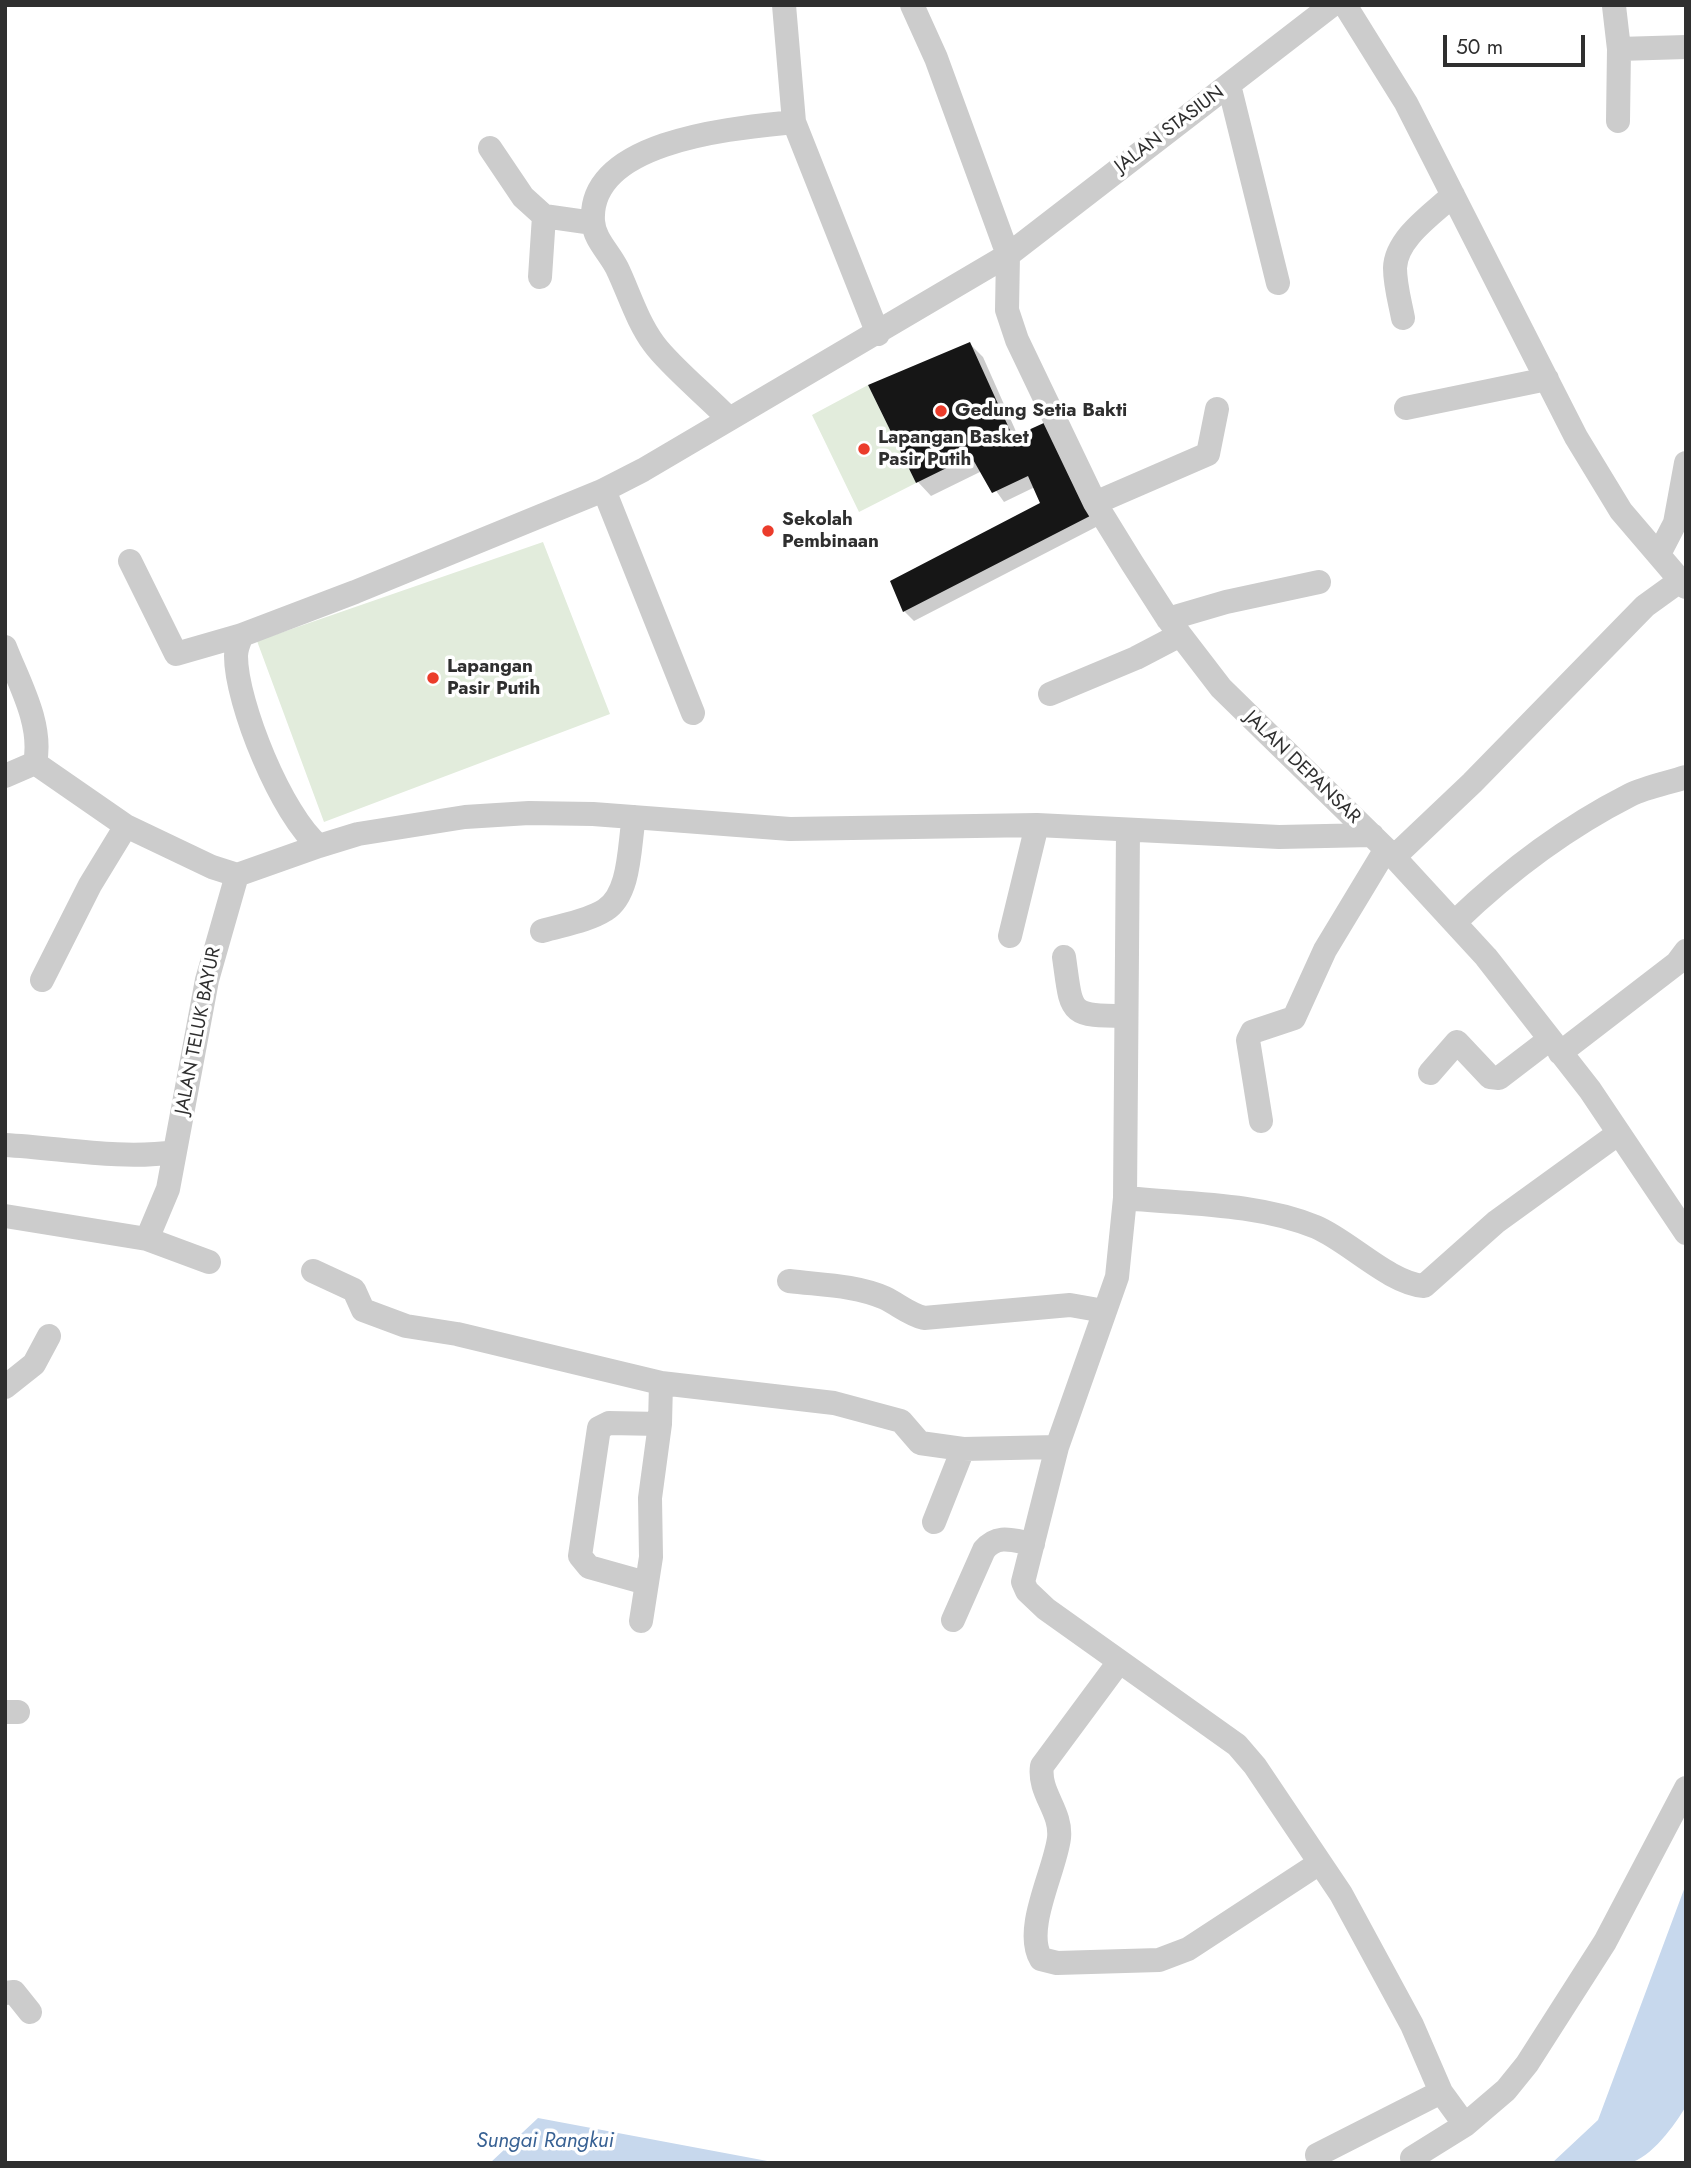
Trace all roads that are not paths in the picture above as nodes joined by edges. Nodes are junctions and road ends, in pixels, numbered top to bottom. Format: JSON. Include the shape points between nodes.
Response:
{"nodes":[{"id":1,"x":784,"y":5,"type":"edge"},
{"id":2,"x":1332,"y":5,"type":"edge"},
{"id":3,"x":1345,"y":5,"type":"edge"},
{"id":4,"x":1614,"y":6,"type":"edge"},
{"id":5,"x":918,"y":7,"type":"edge"},
{"id":6,"x":1686,"y":47,"type":"edge"},
{"id":7,"x":1619,"y":49,"type":"junction"},
{"id":8,"x":1229,"y":85,"type":"junction"},
{"id":9,"x":1618,"y":121,"type":"dead end"},
{"id":10,"x":794,"y":122,"type":"junction"},
{"id":11,"x":490,"y":148,"type":"dead end"},
{"id":12,"x":1453,"y":195,"type":"junction"},
{"id":13,"x":544,"y":216,"type":"junction"},
{"id":14,"x":593,"y":223,"type":"junction"},
{"id":15,"x":1008,"y":256,"type":"junction"},
{"id":16,"x":974,"y":276,"type":"junction"},
{"id":17,"x":540,"y":277,"type":"dead end"},
{"id":18,"x":1278,"y":283,"type":"dead end"},
{"id":19,"x":1007,"y":310,"type":"junction"},
{"id":20,"x":1403,"y":318,"type":"dead end"},
{"id":21,"x":878,"y":334,"type":"junction"},
{"id":22,"x":1547,"y":379,"type":"junction"},
{"id":23,"x":1406,"y":408,"type":"dead end"},
{"id":24,"x":1217,"y":409,"type":"dead end"},
{"id":25,"x":729,"y":419,"type":"junction"},
{"id":26,"x":1686,"y":463,"type":"edge"},
{"id":27,"x":604,"y":490,"type":"junction"},
{"id":28,"x":1095,"y":503,"type":"junction"},
{"id":29,"x":1659,"y":554,"type":"junction"},
{"id":30,"x":130,"y":561,"type":"dead end"},
{"id":31,"x":1319,"y":582,"type":"dead end"},
{"id":32,"x":1683,"y":584,"type":"edge"},
{"id":33,"x":1174,"y":627,"type":"junction"},
{"id":34,"x":242,"y":635,"type":"junction"},
{"id":35,"x":5,"y":647,"type":"edge"},
{"id":36,"x":1050,"y":694,"type":"dead end"},
{"id":37,"x":693,"y":713,"type":"dead end"},
{"id":38,"x":35,"y":763,"type":"junction"},
{"id":39,"x":5,"y":776,"type":"edge"},
{"id":40,"x":1686,"y":777,"type":"edge"},
{"id":41,"x":634,"y":817,"type":"junction"},
{"id":42,"x":1037,"y":825,"type":"junction"},
{"id":43,"x":126,"y":826,"type":"junction"},
{"id":44,"x":1128,"y":830,"type":"junction"},
{"id":45,"x":319,"y":846,"type":"junction"},
{"id":46,"x":1384,"y":847,"type":"junction"},
{"id":47,"x":237,"y":875,"type":"junction"},
{"id":48,"x":1456,"y":921,"type":"junction"},
{"id":49,"x":542,"y":931,"type":"dead end"},
{"id":50,"x":1010,"y":936,"type":"dead end"},
{"id":51,"x":1686,"y":951,"type":"edge"},
{"id":52,"x":1064,"y":957,"type":"dead end"},
{"id":53,"x":42,"y":980,"type":"dead end"},
{"id":54,"x":1125,"y":1016,"type":"junction"},
{"id":55,"x":1555,"y":1046,"type":"junction"},
{"id":56,"x":1430,"y":1073,"type":"dead end"},
{"id":57,"x":1261,"y":1121,"type":"dead end"},
{"id":58,"x":1619,"y":1133,"type":"junction"},
{"id":59,"x":5,"y":1145,"type":"edge"},
{"id":60,"x":175,"y":1152,"type":"junction"},
{"id":61,"x":1125,"y":1198,"type":"junction"},
{"id":62,"x":5,"y":1216,"type":"edge"},
{"id":63,"x":1686,"y":1233,"type":"edge"},
{"id":64,"x":147,"y":1239,"type":"junction"},
{"id":65,"x":209,"y":1262,"type":"dead end"},
{"id":66,"x":313,"y":1271,"type":"dead end"},
{"id":67,"x":789,"y":1281,"type":"dead end"},
{"id":68,"x":1104,"y":1311,"type":"junction"},
{"id":69,"x":49,"y":1336,"type":"dead end"},
{"id":70,"x":661,"y":1383,"type":"junction"},
{"id":71,"x":5,"y":1387,"type":"edge"},
{"id":72,"x":660,"y":1424,"type":"junction"},
{"id":73,"x":1057,"y":1447,"type":"junction"},
{"id":74,"x":963,"y":1449,"type":"junction"},
{"id":75,"x":934,"y":1522,"type":"dead end"},
{"id":76,"x":1033,"y":1544,"type":"junction"},
{"id":77,"x":646,"y":1583,"type":"junction"},
{"id":78,"x":953,"y":1620,"type":"dead end"},
{"id":79,"x":640,"y":1621,"type":"dead end"},
{"id":80,"x":1119,"y":1662,"type":"junction"},
{"id":81,"x":1686,"y":1788,"type":"edge"},
{"id":82,"x":1318,"y":1864,"type":"junction"},
{"id":83,"x":5,"y":1993,"type":"edge"},
{"id":84,"x":30,"y":2012,"type":"dead end"},
{"id":85,"x":1441,"y":2092,"type":"junction"},
{"id":86,"x":1465,"y":2125,"type":"junction"},
{"id":87,"x":1317,"y":2155,"type":"dead end"},
{"id":88,"x":1412,"y":2158,"type":"dead end"}],
"edges":[{"from":1,"to":10,"type":"street"},
{"from":2,"to":8,"type":"street","name":"JALAN STASIUN"},
{"from":3,"to":12,"type":"street","via":[[1406,103]]},
{"from":4,"to":7,"type":"street"},
{"from":5,"to":15,"type":"street"},
{"from":6,"to":7,"type":"street"},
{"from":7,"to":9,"type":"street"},
{"from":8,"to":15,"type":"street","name":"JALAN STASIUN"},
{"from":8,"to":18,"type":"street"},
{"from":10,"to":14,"type":"street","via":[[715,131],[642,154],[610,177],[594,200]]},
{"from":10,"to":21,"type":"street"},
{"from":11,"to":13,"type":"street","via":[[523,197]]},
{"from":12,"to":20,"type":"street","via":[[1406,240],[1398,254],[1395,268]]},
{"from":12,"to":22,"type":"street"},
{"from":13,"to":14,"type":"street"},
{"from":13,"to":17,"type":"street"},
{"from":14,"to":25,"type":"street","via":[[655,345]]},
{"from":15,"to":16,"type":"street","name":"JALAN STASIUN"},
{"from":15,"to":19,"type":"street","name":"JALAN DEPANSAR"},
{"from":16,"to":19,"type":"street"},
{"from":16,"to":21,"type":"street","name":"JALAN STASIUN"},
{"from":19,"to":28,"type":"street","name":"JALAN DEPANSAR","via":[[1038,388]]},
{"from":21,"to":25,"type":"street","name":"JALAN STASIUN"},
{"from":22,"to":23,"type":"street"},
{"from":22,"to":29,"type":"street","via":[[1621,511]]},
{"from":24,"to":28,"type":"street","via":[[1208,454]]},
{"from":25,"to":27,"type":"street","name":"JALAN STASIUN"},
{"from":26,"to":29,"type":"street","via":[[1675,523]]},
{"from":27,"to":34,"type":"street","name":"JALAN STASIUN"},
{"from":27,"to":37,"type":"street"},
{"from":28,"to":33,"type":"street","name":"JALAN DEPANSAR"},
{"from":29,"to":32,"type":"street"},
{"from":30,"to":34,"type":"street","name":"JALAN STASIUN","via":[[176,654]]},
{"from":31,"to":33,"type":"street","via":[[1226,602]]},
{"from":32,"to":46,"type":"street","via":[[1645,606],[1472,783]]},
{"from":33,"to":36,"type":"street","via":[[1136,658]]},
{"from":33,"to":46,"type":"street","name":"JALAN DEPANSAR","via":[[1221,688]]},
{"from":34,"to":45,"type":"street","via":[[236,652],[237,671],[249,717],[292,815]]},
{"from":35,"to":38,"type":"street","via":[[32,713],[38,750]]},
{"from":38,"to":39,"type":"street"},
{"from":38,"to":43,"type":"street"},
{"from":40,"to":48,"type":"street","via":[[1631,794],[1497,884]]},
{"from":41,"to":42,"type":"street","via":[[790,829]]},
{"from":41,"to":45,"type":"street","via":[[497,814],[358,834]]},
{"from":41,"to":49,"type":"street","via":[[624,877],[612,905]]},
{"from":42,"to":44,"type":"street"},
{"from":42,"to":50,"type":"street"},
{"from":43,"to":47,"type":"street"},
{"from":43,"to":53,"type":"street"},
{"from":44,"to":46,"type":"street"},
{"from":44,"to":54,"type":"street"},
{"from":45,"to":47,"type":"street"},
{"from":46,"to":48,"type":"street","name":"JALAN DEPANSAR"},
{"from":46,"to":57,"type":"street","via":[[1325,950],[1300,1010],[1287,1022],[1252,1032],[1248,1040]]},
{"from":47,"to":60,"type":"street","name":"JALAN TELUK BAYUR","via":[[208,980]]},
{"from":48,"to":55,"type":"street","name":"JALAN DEPANSAR"},
{"from":51,"to":55,"type":"street","via":[[1677,963]]},
{"from":52,"to":54,"type":"street","via":[[1069,992],[1080,1013]]},
{"from":54,"to":61,"type":"street"},
{"from":55,"to":56,"type":"street","via":[[1499,1077],[1490,1077],[1457,1042]]},
{"from":55,"to":58,"type":"street","name":"JALAN DEPANSAR"},
{"from":58,"to":61,"type":"street","via":[[1496,1223],[1424,1286],[1389,1272],[1315,1226],[1252,1211]]},
{"from":58,"to":63,"type":"street","name":"JALAN DEPANSAR"},
{"from":59,"to":60,"type":"street","via":[[142,1156]]},
{"from":60,"to":64,"type":"street","name":"JALAN TELUK BAYUR","via":[[168,1189]]},
{"from":61,"to":68,"type":"street","via":[[1117,1277]]},
{"from":62,"to":64,"type":"street"},
{"from":64,"to":65,"type":"street"},
{"from":66,"to":70,"type":"street","via":[[354,1290],[366,1312],[406,1326]]},
{"from":67,"to":68,"type":"street","via":[[855,1288],[924,1318],[1070,1305]]},
{"from":68,"to":73,"type":"street"},
{"from":69,"to":71,"type":"street","via":[[34,1364]]},
{"from":70,"to":72,"type":"street"},
{"from":70,"to":74,"type":"street","via":[[834,1402],[907,1423],[917,1441]]},
{"from":72,"to":77,"type":"street","via":[[650,1498],[652,1557]]},
{"from":72,"to":77,"type":"street","via":[[609,1423],[599,1428],[580,1556],[589,1567]]},
{"from":73,"to":74,"type":"street"},
{"from":73,"to":76,"type":"street"},
{"from":74,"to":75,"type":"street"},
{"from":76,"to":78,"type":"street","via":[[1000,1538],[991,1541]]},
{"from":76,"to":80,"type":"street","via":[[1023,1583],[1027,1591]]},
{"from":77,"to":79,"type":"street"},
{"from":80,"to":82,"type":"street","via":[[1237,1745]]},
{"from":80,"to":82,"type":"street","via":[[1042,1766],[1042,1786],[1059,1821],[1038,1923],[1035,1947],[1041,1959],[1057,1963],[1159,1960],[1188,1950]]},
{"from":81,"to":86,"type":"street","via":[[1605,1942],[1527,2064],[1506,2090]]},
{"from":82,"to":85,"type":"street","via":[[1341,1894],[1412,2025]]},
{"from":83,"to":84,"type":"street","via":[[14,1992]]},
{"from":85,"to":86,"type":"street"},
{"from":85,"to":87,"type":"street"},
{"from":86,"to":88,"type":"street"}]}
